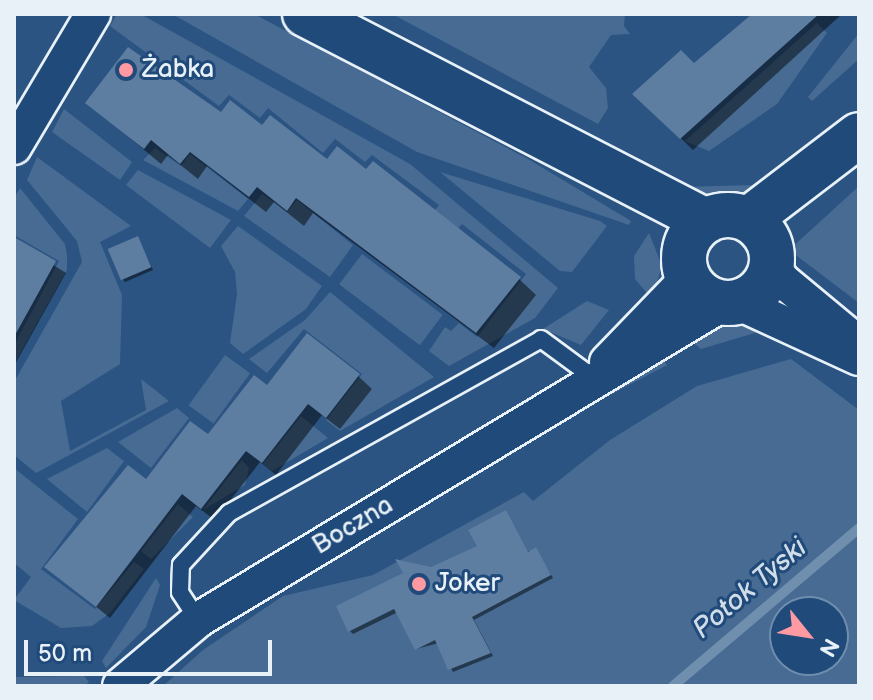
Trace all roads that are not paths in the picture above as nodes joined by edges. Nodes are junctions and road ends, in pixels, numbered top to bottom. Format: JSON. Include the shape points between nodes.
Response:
{"nodes":[{"id":1,"x":93,"y":14,"type":"edge"},
{"id":2,"x":305,"y":14,"type":"edge"},
{"id":3,"x":859,"y":135,"type":"edge"},
{"id":4,"x":859,"y":146,"type":"edge"},
{"id":5,"x":14,"y":147,"type":"edge"},
{"id":6,"x":764,"y":245,"type":"junction"},
{"id":7,"x":693,"y":250,"type":"junction"},
{"id":8,"x":731,"y":302,"type":"junction"},
{"id":9,"x":859,"y":344,"type":"edge"},
{"id":10,"x":859,"y":358,"type":"edge"},
{"id":11,"x":594,"y":378,"type":"junction"},
{"id":12,"x":198,"y":620,"type":"junction"},
{"id":13,"x":120,"y":686,"type":"edge"}],
"edges":[{"from":1,"to":5,"type":"street"},
{"from":2,"to":7,"type":"street","via":[[564,151]]},
{"from":3,"to":6,"type":"street"},
{"from":4,"to":6,"type":"street"},
{"from":6,"to":7,"type":"street","via":[[735,215]]},
{"from":6,"to":8,"type":"street","via":[[761,289]]},
{"from":6,"to":9,"type":"street","via":[[782,280]]},
{"from":7,"to":8,"type":"street","via":[[700,293]]},
{"from":7,"to":11,"type":"street","name":"Boczna"},
{"from":8,"to":10,"type":"street"},
{"from":8,"to":11,"type":"street","name":"Boczna"},
{"from":11,"to":12,"type":"street","name":"Boczna"},
{"from":11,"to":12,"type":"lane","via":[[541,339],[229,513],[181,565],[180,592]]},
{"from":12,"to":13,"type":"street","name":"Boczna"}]}
